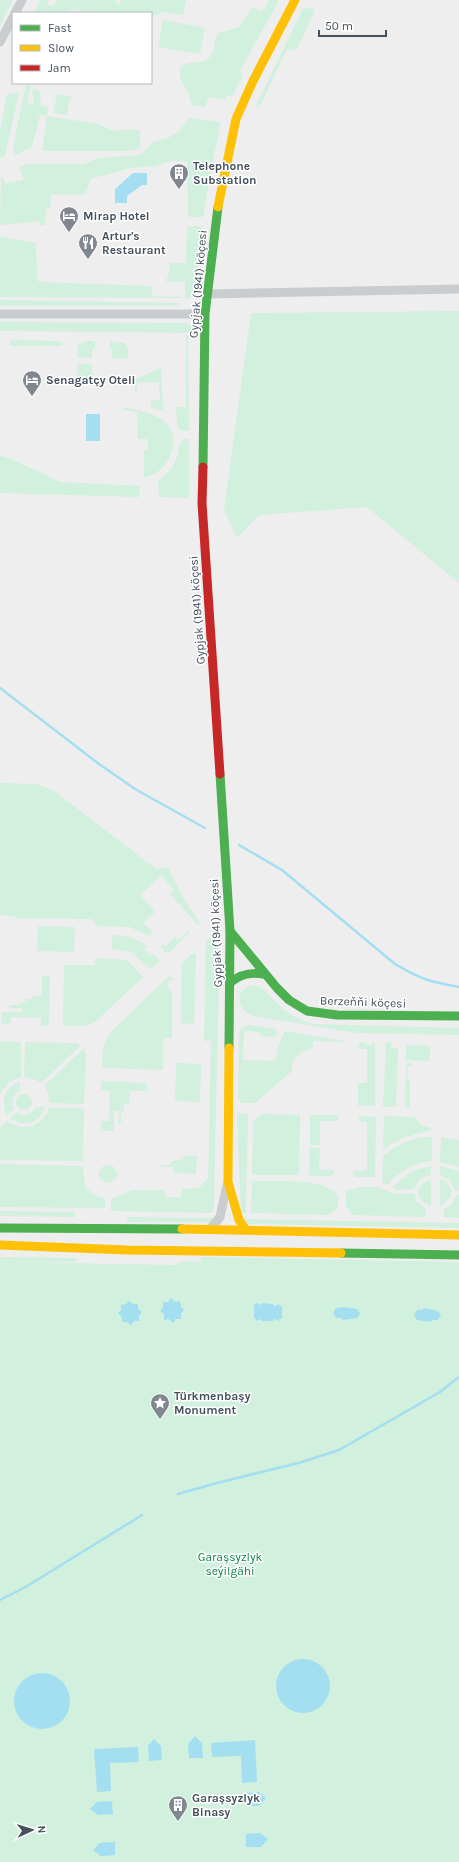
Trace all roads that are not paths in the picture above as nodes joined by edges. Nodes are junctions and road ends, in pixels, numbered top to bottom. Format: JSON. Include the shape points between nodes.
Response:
{"nodes":[{"id":1,"x":22,"y":0,"type":"edge"},
{"id":2,"x":295,"y":0,"type":"edge"},
{"id":3,"x":16,"y":12,"type":"edge"},
{"id":4,"x":12,"y":19,"type":"edge"},
{"id":5,"x":0,"y":42,"type":"edge"},
{"id":6,"x":459,"y":288,"type":"edge"},
{"id":7,"x":207,"y":294,"type":"junction"},
{"id":8,"x":0,"y":314,"type":"edge"},
{"id":9,"x":205,"y":314,"type":"junction"},
{"id":10,"x":230,"y":931,"type":"junction"},
{"id":11,"x":263,"y":974,"type":"junction"},
{"id":12,"x":230,"y":983,"type":"junction"},
{"id":13,"x":459,"y":1016,"type":"edge"},
{"id":14,"x":228,"y":1182,"type":"junction"},
{"id":15,"x":0,"y":1225,"type":"edge"},
{"id":16,"x":0,"y":1228,"type":"edge"},
{"id":17,"x":18,"y":1228,"type":"junction"},
{"id":18,"x":210,"y":1229,"type":"junction"},
{"id":19,"x":246,"y":1230,"type":"junction"},
{"id":20,"x":459,"y":1235,"type":"edge"},
{"id":21,"x":127,"y":1239,"type":"junction"},
{"id":22,"x":0,"y":1245,"type":"edge"},
{"id":23,"x":36,"y":1247,"type":"junction"},
{"id":24,"x":0,"y":1252,"type":"edge"},
{"id":25,"x":459,"y":1255,"type":"edge"}],
"edges":[{"from":1,"to":3,"type":"street"},
{"from":2,"to":7,"type":"street","name":"Gypjak (1941) köçesi","via":[[236,119],[219,195]]},
{"from":4,"to":5,"type":"street"},
{"from":6,"to":7,"type":"street"},
{"from":7,"to":9,"type":"street","name":"Gypjak (1941) köçesi"},
{"from":8,"to":9,"type":"street"},
{"from":9,"to":10,"type":"street","name":"Gypjak (1941) köçesi","via":[[202,503]]},
{"from":10,"to":11,"type":"street","name":"Berzeňňi köçesi"},
{"from":10,"to":12,"type":"street","name":"Gypjak (1941) köçesi"},
{"from":11,"to":12,"type":"street","via":[[241,975]]},
{"from":11,"to":13,"type":"street","name":"Berzeňňi köçesi","via":[[300,1008],[316,1012]]},
{"from":12,"to":14,"type":"street","name":"Gypjak (1941) köçesi"},
{"from":14,"to":18,"type":"street","via":[[220,1217]]},
{"from":14,"to":19,"type":"street","name":"Gypjak (1941) köçesi","via":[[239,1220]]},
{"from":15,"to":17,"type":"street"},
{"from":16,"to":17,"type":"street"},
{"from":17,"to":21,"type":"street"},
{"from":18,"to":19,"type":"street"},
{"from":18,"to":21,"type":"street"},
{"from":19,"to":20,"type":"street"},
{"from":21,"to":23,"type":"street"},
{"from":21,"to":25,"type":"street"},
{"from":22,"to":23,"type":"street"},
{"from":23,"to":24,"type":"street"}]}
